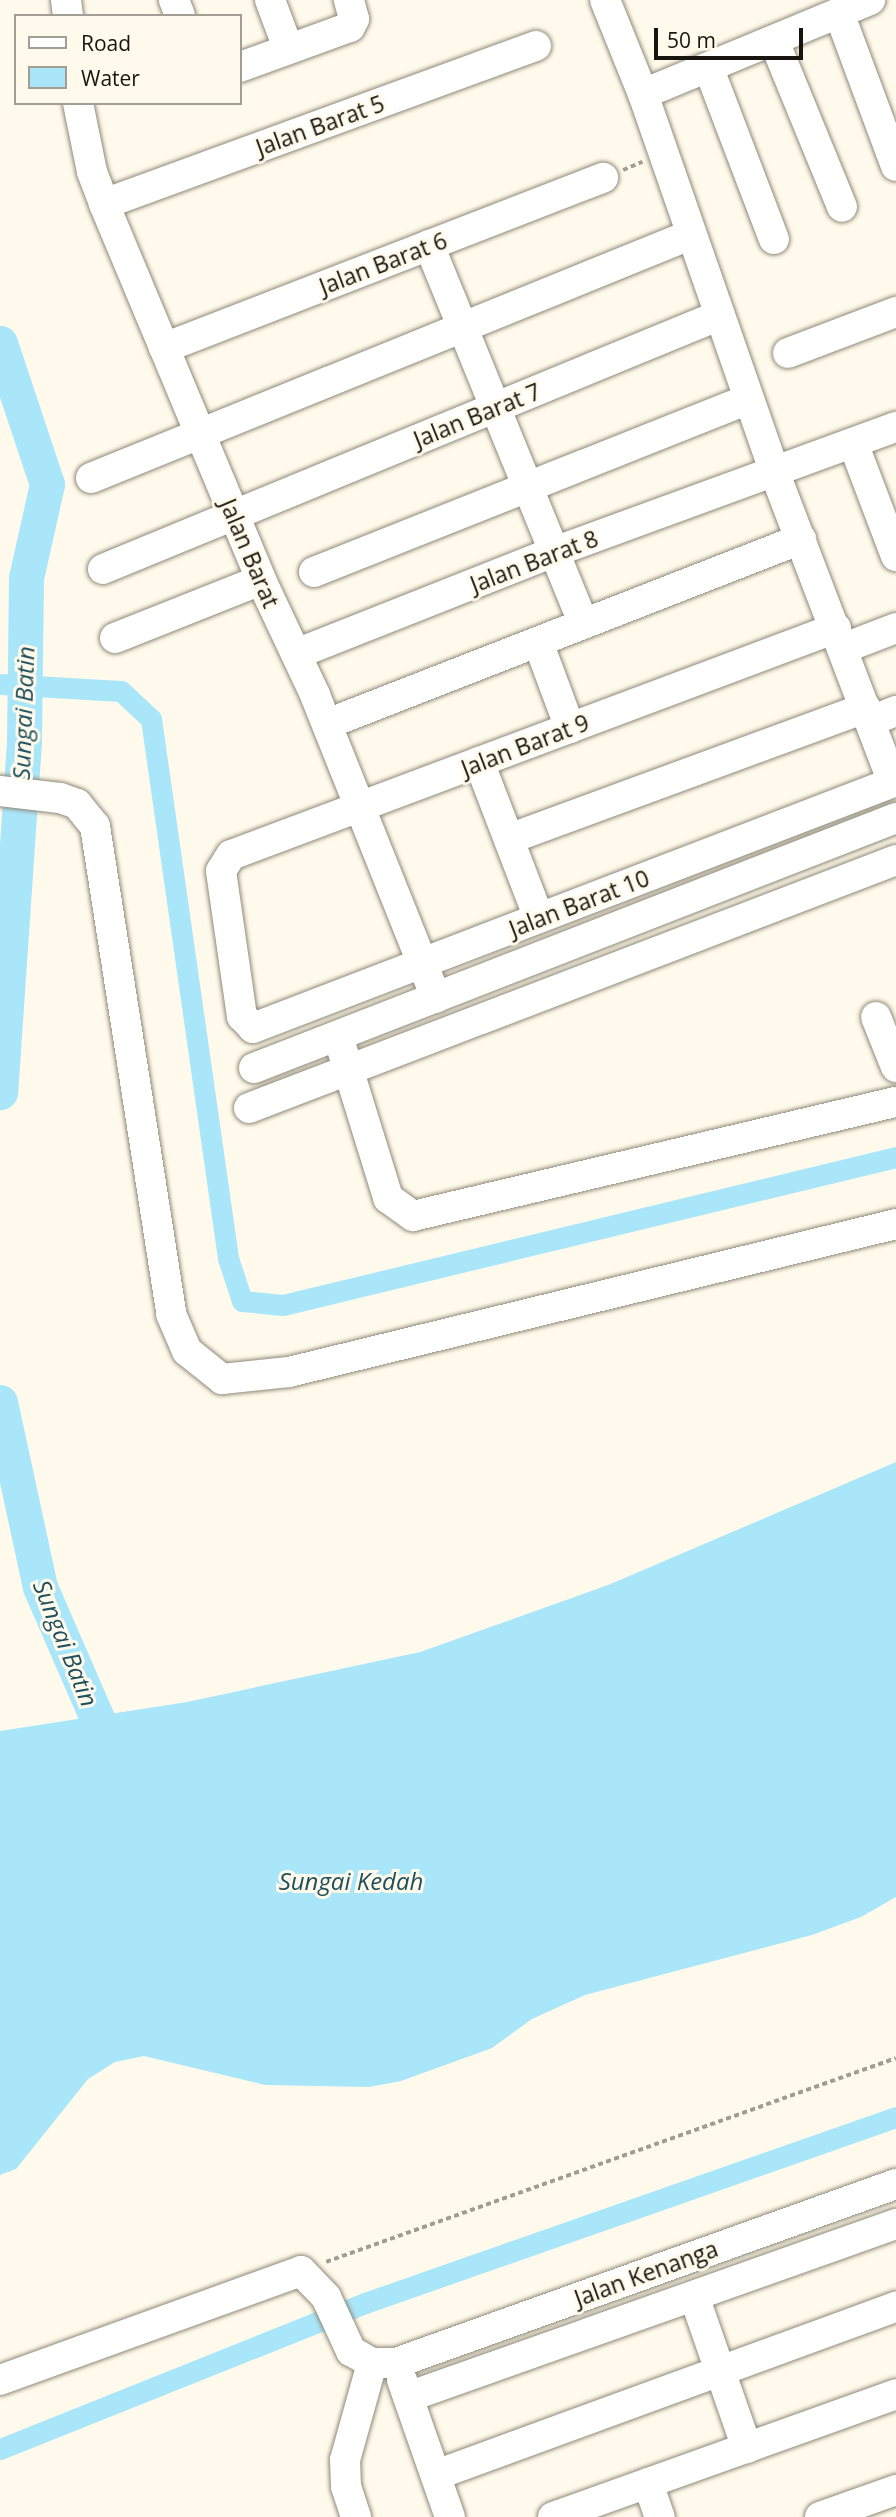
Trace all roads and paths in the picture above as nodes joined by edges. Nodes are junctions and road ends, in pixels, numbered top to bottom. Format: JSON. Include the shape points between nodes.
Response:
{"nodes":[{"id":1,"x":270,"y":0,"type":"edge"},
{"id":2,"x":349,"y":0,"type":"edge"},
{"id":3,"x":605,"y":0,"type":"edge"},
{"id":4,"x":870,"y":0,"type":"edge"},
{"id":5,"x":839,"y":13,"type":"junction"},
{"id":6,"x":774,"y":41,"type":"junction"},
{"id":7,"x":536,"y":46,"type":"dead end"},
{"id":8,"x":288,"y":48,"type":"junction"},
{"id":9,"x":242,"y":66,"type":"edge"},
{"id":10,"x":709,"y":69,"type":"junction"},
{"id":11,"x":643,"y":94,"type":"junction"},
{"id":12,"x":78,"y":105,"type":"edge"},
{"id":13,"x":663,"y":154,"type":"junction"},
{"id":14,"x":896,"y":166,"type":"edge"},
{"id":15,"x":603,"y":177,"type":"joint"},
{"id":16,"x":104,"y":204,"type":"junction"},
{"id":17,"x":842,"y":207,"type":"dead end"},
{"id":18,"x":690,"y":234,"type":"junction"},
{"id":19,"x":774,"y":239,"type":"dead end"},
{"id":20,"x":429,"y":245,"type":"junction"},
{"id":21,"x":896,"y":312,"type":"edge"},
{"id":22,"x":720,"y":315,"type":"junction"},
{"id":23,"x":462,"y":327,"type":"junction"},
{"id":24,"x":164,"y":348,"type":"junction"},
{"id":25,"x":788,"y":353,"type":"dead end"},
{"id":26,"x":748,"y":399,"type":"junction"},
{"id":27,"x":495,"y":407,"type":"junction"},
{"id":28,"x":896,"y":427,"type":"edge"},
{"id":29,"x":199,"y":434,"type":"junction"},
{"id":30,"x":853,"y":443,"type":"junction"},
{"id":31,"x":774,"y":471,"type":"junction"},
{"id":32,"x":90,"y":478,"type":"dead end"},
{"id":33,"x":527,"y":487,"type":"junction"},
{"id":34,"x":233,"y":515,"type":"junction"},
{"id":35,"x":802,"y":539,"type":"junction"},
{"id":36,"x":554,"y":552,"type":"junction"},
{"id":37,"x":896,"y":556,"type":"edge"},
{"id":38,"x":103,"y":569,"type":"dead end"},
{"id":39,"x":314,"y":572,"type":"dead end"},
{"id":40,"x":261,"y":580,"type":"junction"},
{"id":41,"x":584,"y":624,"type":"junction"},
{"id":42,"x":896,"y":628,"type":"edge"},
{"id":43,"x":115,"y":638,"type":"dead end"},
{"id":44,"x":840,"y":638,"type":"junction"},
{"id":45,"x":538,"y":642,"type":"junction"},
{"id":46,"x":296,"y":654,"type":"junction"},
{"id":47,"x":878,"y":713,"type":"edge"},
{"id":48,"x":327,"y":724,"type":"junction"},
{"id":49,"x":570,"y":728,"type":"junction"},
{"id":50,"x":480,"y":762,"type":"junction"},
{"id":51,"x":895,"y":781,"type":"edge"},
{"id":52,"x":0,"y":791,"type":"edge"},
{"id":53,"x":360,"y":807,"type":"junction"},
{"id":54,"x":896,"y":818,"type":"edge"},
{"id":55,"x":509,"y":839,"type":"junction"},
{"id":56,"x":896,"y":860,"type":"edge"},
{"id":57,"x":539,"y":918,"type":"junction"},
{"id":58,"x":422,"y":963,"type":"junction"},
{"id":59,"x":436,"y":998,"type":"junction"},
{"id":60,"x":876,"y":1017,"type":"dead end"},
{"id":61,"x":262,"y":1025,"type":"joint"},
{"id":62,"x":338,"y":1036,"type":"junction"},
{"id":63,"x":896,"y":1067,"type":"edge"},
{"id":64,"x":254,"y":1068,"type":"dead end"},
{"id":65,"x":351,"y":1069,"type":"junction"},
{"id":66,"x":896,"y":1102,"type":"edge"},
{"id":67,"x":249,"y":1108,"type":"dead end"},
{"id":68,"x":896,"y":1224,"type":"edge"},
{"id":69,"x":896,"y":2058,"type":"edge"},
{"id":70,"x":896,"y":2184,"type":"edge"},
{"id":71,"x":896,"y":2224,"type":"edge"},
{"id":72,"x":301,"y":2271,"type":"junction"},
{"id":73,"x":694,"y":2295,"type":"junction"},
{"id":74,"x":896,"y":2307,"type":"edge"},
{"id":75,"x":373,"y":2359,"type":"junction"},
{"id":76,"x":720,"y":2371,"type":"junction"},
{"id":77,"x":0,"y":2379,"type":"edge"},
{"id":78,"x":896,"y":2394,"type":"edge"},
{"id":79,"x":408,"y":2397,"type":"junction"},
{"id":80,"x":747,"y":2448,"type":"junction"},
{"id":81,"x":436,"y":2474,"type":"junction"},
{"id":82,"x":648,"y":2483,"type":"junction"},
{"id":83,"x":896,"y":2490,"type":"edge"},
{"id":84,"x":618,"y":2506,"type":"edge"},
{"id":85,"x":356,"y":2517,"type":"edge"},
{"id":86,"x":450,"y":2517,"type":"edge"},
{"id":87,"x":552,"y":2517,"type":"edge"},
{"id":88,"x":660,"y":2517,"type":"edge"},
{"id":89,"x":820,"y":2517,"type":"edge"}],
"edges":[{"from":1,"to":8,"type":"street"},
{"from":2,"to":8,"type":"street","via":[[354,19],[350,27]]},
{"from":3,"to":11,"type":"street"},
{"from":4,"to":5,"type":"street"},
{"from":5,"to":6,"type":"street"},
{"from":5,"to":14,"type":"street"},
{"from":6,"to":10,"type":"street"},
{"from":6,"to":17,"type":"street"},
{"from":7,"to":16,"type":"street","name":"Jalan Barat 5"},
{"from":8,"to":9,"type":"street"},
{"from":10,"to":11,"type":"street"},
{"from":10,"to":19,"type":"street"},
{"from":11,"to":13,"type":"street"},
{"from":12,"to":16,"type":"street","name":"Jalan Barat","via":[[92,172]]},
{"from":13,"to":15,"type":"path"},
{"from":13,"to":18,"type":"street"},
{"from":15,"to":20,"type":"street","name":"Jalan Barat 6"},
{"from":16,"to":24,"type":"street","name":"Jalan Barat"},
{"from":18,"to":22,"type":"street"},
{"from":18,"to":23,"type":"street"},
{"from":20,"to":23,"type":"street"},
{"from":20,"to":24,"type":"street","name":"Jalan Barat 6"},
{"from":21,"to":25,"type":"street"},
{"from":22,"to":26,"type":"street"},
{"from":22,"to":27,"type":"street","name":"Jalan Barat 7"},
{"from":23,"to":27,"type":"street"},
{"from":23,"to":29,"type":"street"},
{"from":24,"to":29,"type":"street","name":"Jalan Barat"},
{"from":26,"to":31,"type":"street"},
{"from":26,"to":33,"type":"street"},
{"from":27,"to":33,"type":"street"},
{"from":27,"to":34,"type":"street","name":"Jalan Barat 7"},
{"from":28,"to":30,"type":"street","name":"Jalan Barat 8"},
{"from":29,"to":32,"type":"street"},
{"from":29,"to":34,"type":"street","name":"Jalan Barat"},
{"from":30,"to":31,"type":"street","name":"Jalan Barat 8"},
{"from":30,"to":37,"type":"street"},
{"from":31,"to":35,"type":"street"},
{"from":31,"to":36,"type":"street","name":"Jalan Barat 8"},
{"from":33,"to":36,"type":"street"},
{"from":33,"to":39,"type":"street"},
{"from":34,"to":38,"type":"street","name":"Jalan Barat 7"},
{"from":34,"to":40,"type":"street","name":"Jalan Barat"},
{"from":35,"to":41,"type":"street"},
{"from":35,"to":44,"type":"street"},
{"from":36,"to":41,"type":"street"},
{"from":36,"to":46,"type":"street","name":"Jalan Barat 8"},
{"from":40,"to":43,"type":"street"},
{"from":40,"to":46,"type":"street","name":"Jalan Barat"},
{"from":41,"to":45,"type":"street"},
{"from":42,"to":44,"type":"street","name":"Jalan Barat 9"},
{"from":44,"to":47,"type":"street"},
{"from":44,"to":49,"type":"street","name":"Jalan Barat 9"},
{"from":45,"to":48,"type":"street"},
{"from":45,"to":49,"type":"street"},
{"from":46,"to":48,"type":"street","name":"Jalan Barat"},
{"from":47,"to":51,"type":"street"},
{"from":47,"to":55,"type":"street"},
{"from":48,"to":53,"type":"street","name":"Jalan Barat"},
{"from":49,"to":50,"type":"street","name":"Jalan Barat 9"},
{"from":50,"to":53,"type":"street","name":"Jalan Barat 9"},
{"from":50,"to":55,"type":"street"},
{"from":51,"to":57,"type":"street","name":"Jalan Barat 10"},
{"from":52,"to":68,"type":"street","via":[[35,793],[77,804],[87,813],[100,840],[171,1314],[187,1351],[222,1379],[289,1372]]},
{"from":53,"to":58,"type":"street","name":"Jalan Barat"},
{"from":53,"to":61,"type":"street","name":"Jalan Barat 9","via":[[231,855],[221,871],[242,1016],[247,1026]]},
{"from":54,"to":59,"type":"street"},
{"from":55,"to":57,"type":"street"},
{"from":56,"to":65,"type":"street"},
{"from":57,"to":58,"type":"street","name":"Jalan Barat 10"},
{"from":58,"to":59,"type":"street","name":"Jalan Barat"},
{"from":58,"to":61,"type":"street","name":"Jalan Barat 10"},
{"from":59,"to":62,"type":"street"},
{"from":60,"to":63,"type":"street"},
{"from":62,"to":64,"type":"street"},
{"from":62,"to":65,"type":"street"},
{"from":65,"to":66,"type":"street","via":[[388,1198],[413,1216]]},
{"from":65,"to":67,"type":"street"},
{"from":69,"to":72,"type":"path"},
{"from":70,"to":75,"type":"street","name":"Jalan Kenanga"},
{"from":71,"to":73,"type":"street"},
{"from":72,"to":75,"type":"street","via":[[314,2280]]},
{"from":72,"to":77,"type":"street"},
{"from":73,"to":76,"type":"street"},
{"from":73,"to":79,"type":"street"},
{"from":74,"to":76,"type":"street"},
{"from":75,"to":79,"type":"street"},
{"from":75,"to":85,"type":"street","via":[[345,2460],[346,2487]]},
{"from":76,"to":80,"type":"street"},
{"from":76,"to":81,"type":"street"},
{"from":78,"to":80,"type":"street"},
{"from":79,"to":81,"type":"street"},
{"from":80,"to":82,"type":"street"},
{"from":81,"to":86,"type":"street"},
{"from":82,"to":84,"type":"street"},
{"from":82,"to":88,"type":"street"},
{"from":83,"to":89,"type":"street"},
{"from":84,"to":87,"type":"street"}]}
